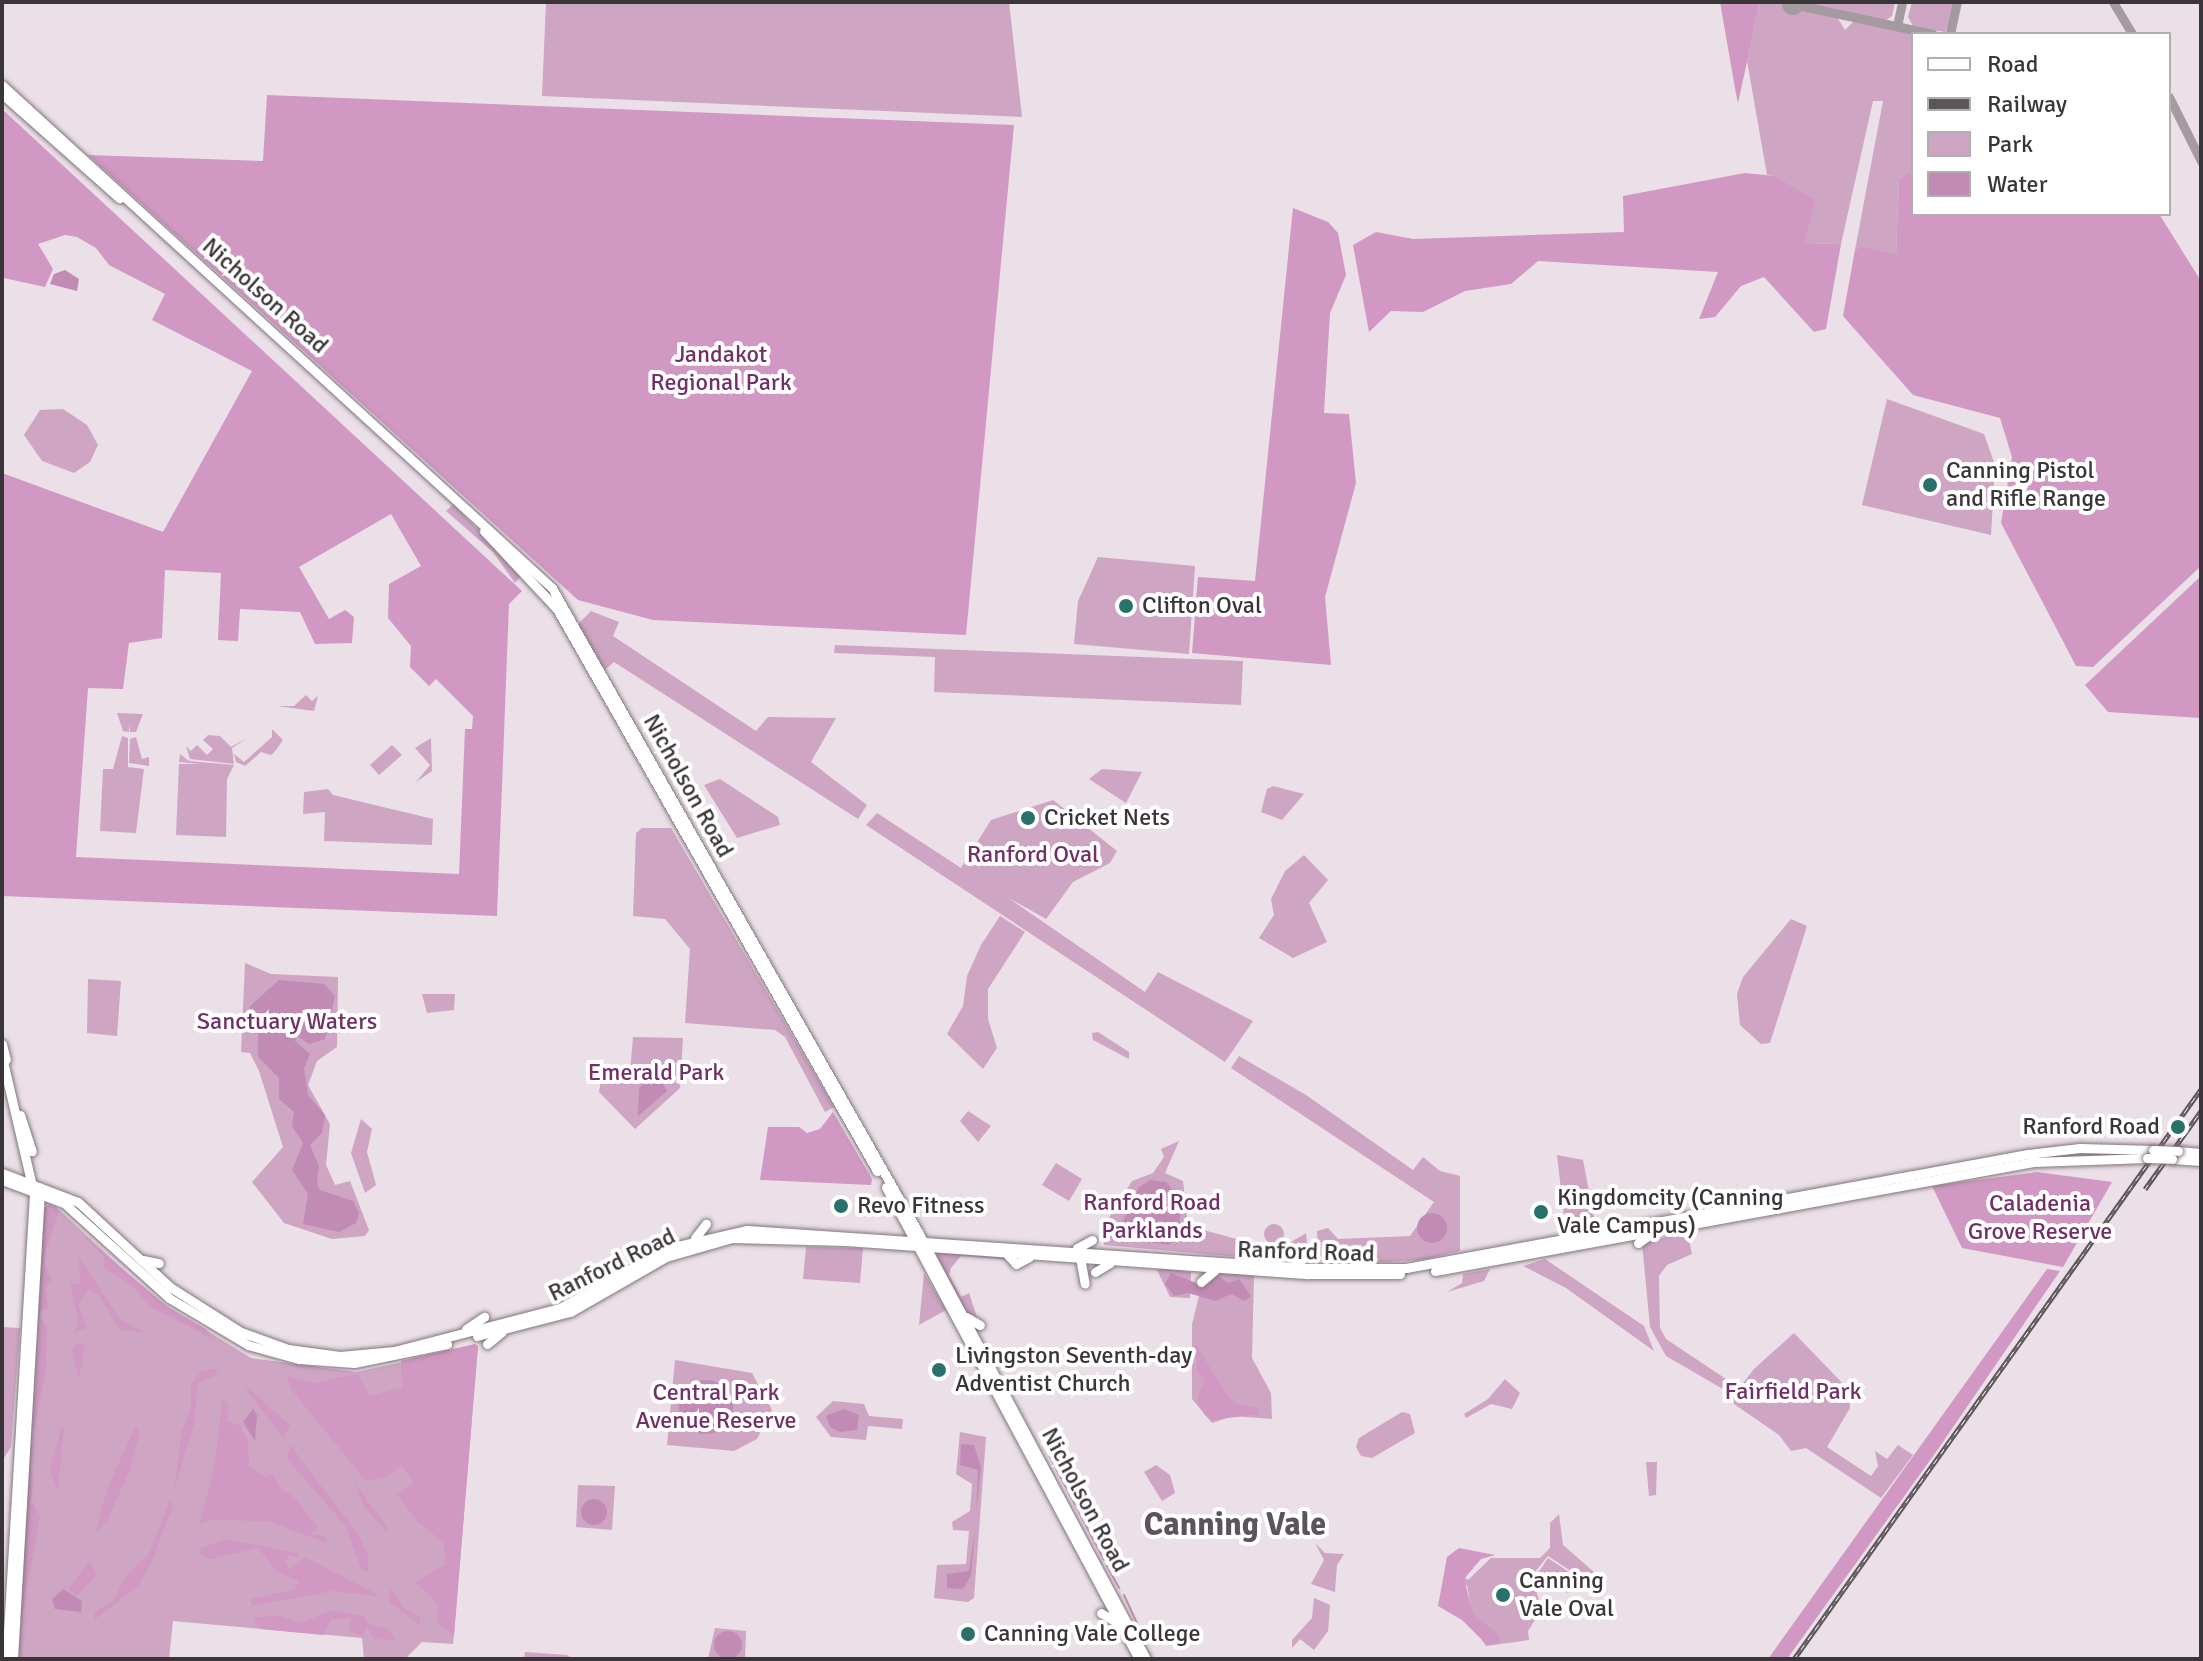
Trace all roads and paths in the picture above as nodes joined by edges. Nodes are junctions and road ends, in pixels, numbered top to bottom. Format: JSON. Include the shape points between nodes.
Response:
{"nodes":[{"id":1,"x":2,"y":85,"type":"edge"},
{"id":2,"x":2,"y":94,"type":"edge"},
{"id":3,"x":525,"y":580,"type":"dead end"},
{"id":4,"x":552,"y":602,"type":"junction"},
{"id":5,"x":715,"y":875,"type":"junction"},
{"id":6,"x":733,"y":889,"type":"dead end"},
{"id":7,"x":2,"y":1044,"type":"edge"},
{"id":8,"x":4,"y":1060,"type":"edge"},
{"id":9,"x":844,"y":1102,"type":"junction"},
{"id":10,"x":19,"y":1112,"type":"junction"},
{"id":11,"x":860,"y":1112,"type":"dead end"},
{"id":12,"x":2201,"y":1153,"type":"edge"},
{"id":13,"x":2150,"y":1154,"type":"junction"},
{"id":14,"x":2175,"y":1155,"type":"junction"},
{"id":15,"x":2201,"y":1161,"type":"edge"},
{"id":16,"x":29,"y":1164,"type":"junction"},
{"id":17,"x":5,"y":1176,"type":"edge"},
{"id":18,"x":21,"y":1184,"type":"junction"},
{"id":19,"x":36,"y":1186,"type":"junction"},
{"id":20,"x":1869,"y":1191,"type":"junction"},
{"id":21,"x":1836,"y":1196,"type":"junction"},
{"id":22,"x":64,"y":1203,"type":"junction"},
{"id":23,"x":37,"y":1208,"type":"junction"},
{"id":24,"x":905,"y":1223,"type":"junction"},
{"id":25,"x":706,"y":1224,"type":"dead end"},
{"id":26,"x":1656,"y":1230,"type":"junction"},
{"id":27,"x":866,"y":1235,"type":"junction"},
{"id":28,"x":823,"y":1239,"type":"junction"},
{"id":29,"x":693,"y":1240,"type":"junction"},
{"id":30,"x":1092,"y":1240,"type":"dead end"},
{"id":31,"x":919,"y":1242,"type":"junction"},
{"id":32,"x":1638,"y":1243,"type":"dead end"},
{"id":33,"x":802,"y":1247,"type":"dead end"},
{"id":34,"x":980,"y":1251,"type":"junction"},
{"id":35,"x":1077,"y":1254,"type":"junction"},
{"id":36,"x":1310,"y":1254,"type":"dead end"},
{"id":37,"x":140,"y":1259,"type":"junction"},
{"id":38,"x":933,"y":1259,"type":"junction"},
{"id":39,"x":1122,"y":1260,"type":"junction"},
{"id":40,"x":1208,"y":1260,"type":"junction"},
{"id":41,"x":159,"y":1263,"type":"dead end"},
{"id":42,"x":1288,"y":1266,"type":"junction"},
{"id":43,"x":1195,"y":1269,"type":"junction"},
{"id":44,"x":1219,"y":1269,"type":"junction"},
{"id":45,"x":1095,"y":1272,"type":"dead end"},
{"id":46,"x":1201,"y":1282,"type":"dead end"},
{"id":47,"x":1085,"y":1284,"type":"dead end"},
{"id":48,"x":484,"y":1317,"type":"dead end"},
{"id":49,"x":28,"y":1324,"type":"junction"},
{"id":50,"x":508,"y":1328,"type":"junction"},
{"id":51,"x":456,"y":1335,"type":"junction"},
{"id":52,"x":487,"y":1344,"type":"dead end"},
{"id":53,"x":989,"y":1362,"type":"junction"},
{"id":54,"x":1006,"y":1372,"type":"dead end"},
{"id":55,"x":29,"y":1373,"type":"junction"},
{"id":56,"x":20,"y":1404,"type":"junction"},
{"id":57,"x":1026,"y":1431,"type":"junction"},
{"id":58,"x":1041,"y":1442,"type":"dead end"},
{"id":59,"x":1101,"y":1613,"type":"dead end"},
{"id":60,"x":1136,"y":1655,"type":"edge"},
{"id":61,"x":6,"y":1659,"type":"edge"},
{"id":62,"x":13,"y":1659,"type":"edge"},
{"id":63,"x":1146,"y":1659,"type":"edge"}],
"edges":[{"from":1,"to":5,"type":"main road","name":"Nicholson Road","via":[[539,572],[587,645]]},
{"from":2,"to":4,"type":"main road","name":"Nicholson Road","via":[[442,491]]},
{"from":3,"to":4,"type":"main road"},
{"from":4,"to":24,"type":"main road","name":"Nicholson Road"},
{"from":5,"to":6,"type":"main road"},
{"from":5,"to":9,"type":"main road","name":"Nicholson Road"},
{"from":7,"to":8,"type":"main road"},
{"from":8,"to":10,"type":"main road"},
{"from":9,"to":11,"type":"main road"},
{"from":9,"to":31,"type":"main road","name":"Nicholson Road"},
{"from":10,"to":16,"type":"main road"},
{"from":10,"to":19,"type":"main road"},
{"from":12,"to":14,"type":"main road","name":"Ranford Road"},
{"from":13,"to":14,"type":"main road","name":"Ranford Road","bridge":true},
{"from":13,"to":20,"type":"main road","name":"Ranford Road","via":[[2048,1160]]},
{"from":13,"to":42,"type":"main road","name":"Ranford Road","via":[[2080,1148],[2028,1154],[1428,1266]]},
{"from":14,"to":15,"type":"main road","name":"Ranford Road"},
{"from":16,"to":17,"type":"main road","via":[[26,1172]]},
{"from":16,"to":19,"type":"main road"},
{"from":17,"to":18,"type":"main road","name":"Ranford Road"},
{"from":17,"to":19,"type":"main road","name":"Ranford Road"},
{"from":18,"to":19,"type":"main road","name":"Ranford Road"},
{"from":18,"to":23,"type":"main road"},
{"from":19,"to":22,"type":"main road","name":"Ranford Road"},
{"from":19,"to":23,"type":"main road"},
{"from":19,"to":37,"type":"main road","name":"Ranford Road","via":[[84,1206]]},
{"from":20,"to":21,"type":"main road","name":"Ranford Road"},
{"from":20,"to":21,"type":"main road","via":[[1844,1206]]},
{"from":21,"to":26,"type":"main road","name":"Ranford Road"},
{"from":22,"to":23,"type":"main road","via":[[49,1198]]},
{"from":22,"to":50,"type":"main road","name":"Ranford Road","via":[[187,1312],[269,1352],[326,1363],[380,1360]]},
{"from":23,"to":49,"type":"main road"},
{"from":24,"to":27,"type":"main road","via":[[899,1233]]},
{"from":24,"to":31,"type":"main road","name":"Nicholson Road"},
{"from":25,"to":29,"type":"main road"},
{"from":26,"to":32,"type":"main road"},
{"from":26,"to":44,"type":"main road","name":"Ranford Road","via":[[1406,1274]]},
{"from":27,"to":29,"type":"main road","name":"Ranford Road","via":[[747,1230]]},
{"from":27,"to":31,"type":"main road","name":"Ranford Road"},
{"from":28,"to":31,"type":"main road","name":"Ranford Road"},
{"from":28,"to":33,"type":"main road"},
{"from":28,"to":50,"type":"main road","name":"Ranford Road","via":[[766,1236],[710,1243],[646,1267],[570,1312]]},
{"from":29,"to":51,"type":"main road","name":"Ranford Road","via":[[633,1266],[566,1306]]},
{"from":30,"to":35,"type":"main road"},
{"from":31,"to":34,"type":"main road","name":"Ranford Road"},
{"from":31,"to":35,"type":"main road","name":"Ranford Road"},
{"from":31,"to":38,"type":"main road","name":"Nicholson Road"},
{"from":31,"to":60,"type":"main road","name":"Nicholson Road"},
{"from":34,"to":35,"type":"main road","name":"Ranford Road","via":[[1003,1252],[1016,1264],[1036,1254]]},
{"from":34,"to":38,"type":"main road","via":[[941,1250]]},
{"from":35,"to":39,"type":"main road","name":"Ranford Road"},
{"from":35,"to":40,"type":"main road","name":"Ranford Road"},
{"from":35,"to":47,"type":"main road"},
{"from":36,"to":42,"type":"main road"},
{"from":37,"to":41,"type":"main road"},
{"from":37,"to":51,"type":"main road","name":"Ranford Road","via":[[202,1310],[288,1349],[369,1355]]},
{"from":38,"to":53,"type":"main road","name":"Nicholson Road","via":[[961,1312],[977,1329]]},
{"from":39,"to":43,"type":"main road","name":"Ranford Road"},
{"from":39,"to":45,"type":"main road"},
{"from":40,"to":42,"type":"main road","name":"Ranford Road"},
{"from":40,"to":43,"type":"main road"},
{"from":43,"to":44,"type":"main road","name":"Ranford Road"},
{"from":44,"to":46,"type":"main road"},
{"from":48,"to":51,"type":"main road"},
{"from":49,"to":55,"type":"main road"},
{"from":49,"to":56,"type":"main road"},
{"from":50,"to":52,"type":"main road"},
{"from":53,"to":54,"type":"main road"},
{"from":53,"to":57,"type":"main road","name":"Nicholson Road"},
{"from":55,"to":56,"type":"main road","via":[[24,1374]]},
{"from":55,"to":62,"type":"main road"},
{"from":56,"to":61,"type":"main road"},
{"from":57,"to":58,"type":"main road"},
{"from":57,"to":63,"type":"main road","name":"Nicholson Road"},
{"from":59,"to":60,"type":"main road","via":[[1116,1621]]}]}
